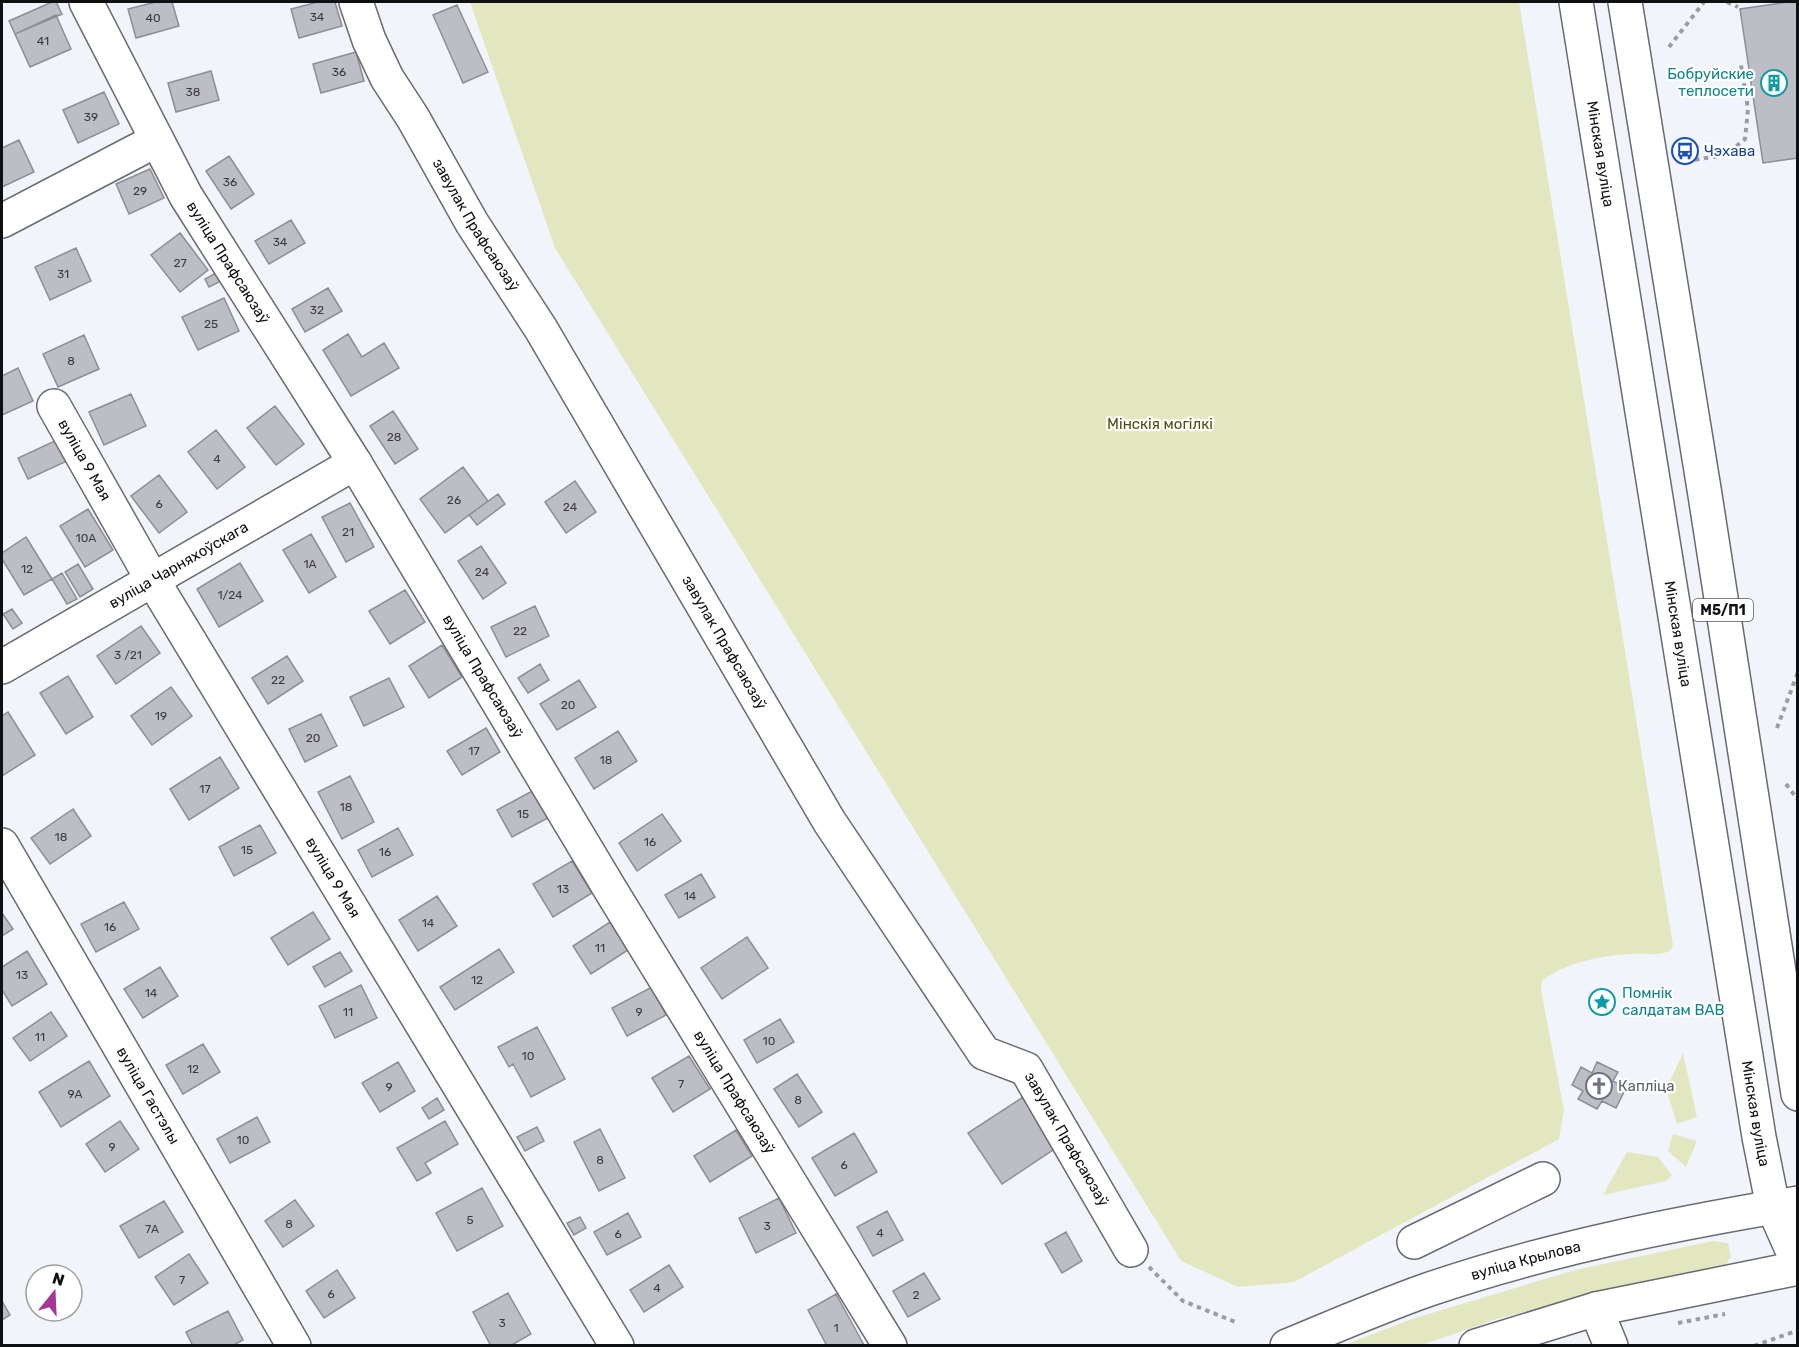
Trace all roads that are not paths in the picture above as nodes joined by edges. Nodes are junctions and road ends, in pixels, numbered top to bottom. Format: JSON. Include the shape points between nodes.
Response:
{"nodes":[{"id":1,"x":86,"y":2,"type":"edge"},
{"id":2,"x":356,"y":2,"type":"edge"},
{"id":3,"x":1576,"y":2,"type":"edge"},
{"id":4,"x":1625,"y":2,"type":"edge"},
{"id":5,"x":157,"y":140,"type":"junction"},
{"id":6,"x":2,"y":220,"type":"edge"},
{"id":7,"x":54,"y":406,"type":"dead end"},
{"id":8,"x":355,"y":463,"type":"junction"},
{"id":9,"x":152,"y":579,"type":"junction"},
{"id":10,"x":2,"y":667,"type":"edge"},
{"id":11,"x":2,"y":845,"type":"edge"},
{"id":12,"x":1797,"y":1094,"type":"edge"},
{"id":13,"x":1543,"y":1179,"type":"dead end"},
{"id":14,"x":1785,"y":1205,"type":"edge"},
{"id":15,"x":1414,"y":1242,"type":"dead end"},
{"id":16,"x":1131,"y":1250,"type":"road end"},
{"id":17,"x":1797,"y":1263,"type":"edge"},
{"id":18,"x":1797,"y":1268,"type":"edge"},
{"id":19,"x":1596,"y":1310,"type":"junction"},
{"id":20,"x":294,"y":1346,"type":"edge"},
{"id":21,"x":617,"y":1346,"type":"edge"},
{"id":22,"x":890,"y":1346,"type":"edge"},
{"id":23,"x":1287,"y":1346,"type":"edge"},
{"id":24,"x":1476,"y":1346,"type":"edge"},
{"id":25,"x":1611,"y":1346,"type":"edge"}],
"edges":[{"from":1,"to":5,"type":"street","name":"вуліца Прафсаюзаў"},
{"from":2,"to":16,"type":"street","name":"завулак Прафсаюзаў","via":[[387,78],[472,223],[541,329],[829,820],[984,1053],[1026,1069]]},
{"from":3,"to":14,"type":"street","name":"Мінская вуліца","number":"М5/П1","via":[[1759,1137]]},
{"from":4,"to":12,"type":"street","number":"М5/П1"},
{"from":5,"to":6,"type":"street"},
{"from":5,"to":8,"type":"street","name":"вуліца Прафсаюзаў","via":[[186,196]]},
{"from":7,"to":9,"type":"street","name":"вуліца 9 Мая"},
{"from":8,"to":9,"type":"street","name":"вуліца Чарняхоўскага"},
{"from":8,"to":22,"type":"street","name":"вуліца Прафсаюзаў"},
{"from":9,"to":10,"type":"street","name":"вуліца Чарняхоўскага"},
{"from":9,"to":21,"type":"street","name":"вуліца 9 Мая"},
{"from":11,"to":20,"type":"street","name":"вуліца Гастэлы"},
{"from":13,"to":15,"type":"street"},
{"from":14,"to":17,"type":"street","name":"Мінская вуліца","number":"М5/П1"},
{"from":14,"to":23,"type":"street","name":"вуліца Крылова","via":[[1618,1238],[1492,1270],[1426,1291]]},
{"from":18,"to":19,"type":"street"},
{"from":19,"to":24,"type":"street"},
{"from":19,"to":25,"type":"street"}]}
